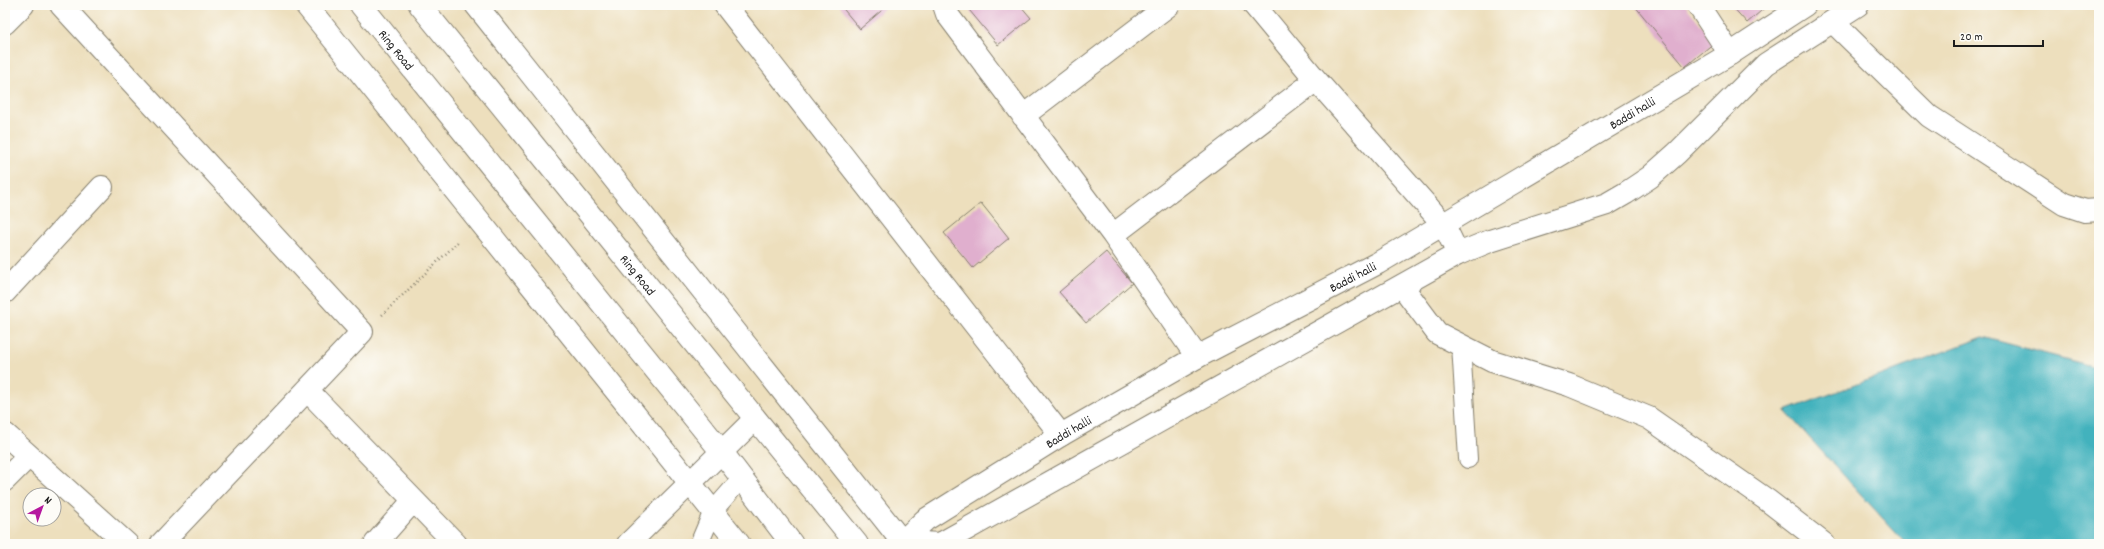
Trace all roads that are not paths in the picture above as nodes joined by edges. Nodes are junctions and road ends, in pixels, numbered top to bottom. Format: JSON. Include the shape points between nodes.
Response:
{"nodes":[{"id":1,"x":23,"y":5,"type":"edge"},
{"id":2,"x":61,"y":5,"type":"edge"},
{"id":3,"x":306,"y":5,"type":"edge"},
{"id":4,"x":361,"y":5,"type":"edge"},
{"id":5,"x":420,"y":5,"type":"edge"},
{"id":6,"x":476,"y":5,"type":"edge"},
{"id":7,"x":725,"y":5,"type":"edge"},
{"id":8,"x":944,"y":5,"type":"edge"},
{"id":9,"x":1169,"y":5,"type":"edge"},
{"id":10,"x":1254,"y":5,"type":"edge"},
{"id":11,"x":1698,"y":5,"type":"edge"},
{"id":12,"x":1805,"y":5,"type":"edge"},
{"id":13,"x":1858,"y":5,"type":"edge"},
{"id":14,"x":1833,"y":22,"type":"junction"},
{"id":15,"x":5,"y":23,"type":"edge"},
{"id":16,"x":1730,"y":54,"type":"junction"},
{"id":17,"x":1316,"y":80,"type":"junction"},
{"id":18,"x":1023,"y":116,"type":"junction"},
{"id":19,"x":102,"y":187,"type":"dead end"},
{"id":20,"x":2099,"y":210,"type":"edge"},
{"id":21,"x":1444,"y":225,"type":"junction"},
{"id":22,"x":1113,"y":235,"type":"junction"},
{"id":23,"x":1458,"y":254,"type":"junction"},
{"id":24,"x":1402,"y":286,"type":"junction"},
{"id":25,"x":5,"y":292,"type":"edge"},
{"id":26,"x":1461,"y":345,"type":"junction"},
{"id":27,"x":1197,"y":357,"type":"junction"},
{"id":28,"x":307,"y":390,"type":"junction"},
{"id":29,"x":755,"y":418,"type":"junction"},
{"id":30,"x":5,"y":434,"type":"edge"},
{"id":31,"x":1061,"y":435,"type":"junction"},
{"id":32,"x":722,"y":451,"type":"junction"},
{"id":33,"x":29,"y":456,"type":"junction"},
{"id":34,"x":1468,"y":459,"type":"dead end"},
{"id":35,"x":742,"y":478,"type":"junction"},
{"id":36,"x":5,"y":480,"type":"edge"},
{"id":37,"x":690,"y":482,"type":"junction"},
{"id":38,"x":413,"y":501,"type":"junction"},
{"id":39,"x":713,"y":511,"type":"junction"},
{"id":40,"x":127,"y":544,"type":"edge"},
{"id":41,"x":161,"y":544,"type":"edge"},
{"id":42,"x":375,"y":544,"type":"edge"},
{"id":43,"x":456,"y":544,"type":"edge"},
{"id":44,"x":628,"y":544,"type":"edge"},
{"id":45,"x":699,"y":544,"type":"edge"},
{"id":46,"x":739,"y":544,"type":"edge"},
{"id":47,"x":792,"y":544,"type":"edge"},
{"id":48,"x":857,"y":544,"type":"edge"},
{"id":49,"x":902,"y":544,"type":"edge"},
{"id":50,"x":1824,"y":544,"type":"edge"}],
"edges":[{"from":1,"to":15,"type":"main road"},
{"from":2,"to":28,"type":"main road","via":[[362,332]]},
{"from":3,"to":37,"type":"main road"},
{"from":4,"to":32,"type":"main road","name":"Ring Road"},
{"from":5,"to":29,"type":"main road","name":"Ring Road"},
{"from":6,"to":49,"type":"main road"},
{"from":7,"to":31,"type":"main road"},
{"from":8,"to":18,"type":"main road","via":[[947,14]]},
{"from":9,"to":18,"type":"main road"},
{"from":10,"to":17,"type":"main road"},
{"from":11,"to":16,"type":"main road"},
{"from":12,"to":16,"type":"main road","name":"Baddi halli"},
{"from":13,"to":14,"type":"main road"},
{"from":14,"to":20,"type":"main road","via":[[1929,116],[2064,204],[2085,211]]},
{"from":14,"to":23,"type":"main road","via":[[1766,64],[1677,153],[1650,177],[1626,193],[1607,204],[1490,241]]},
{"from":16,"to":21,"type":"main road","name":"Baddi halli"},
{"from":17,"to":21,"type":"main road"},
{"from":17,"to":22,"type":"main road"},
{"from":18,"to":22,"type":"main road"},
{"from":19,"to":25,"type":"main road"},
{"from":21,"to":23,"type":"main road"},
{"from":21,"to":27,"type":"main road","name":"Baddi halli","via":[[1378,263]]},
{"from":22,"to":27,"type":"main road"},
{"from":23,"to":24,"type":"main road"},
{"from":24,"to":26,"type":"main road","via":[[1437,333]]},
{"from":24,"to":49,"type":"main road","via":[[940,544]]},
{"from":26,"to":34,"type":"lane"},
{"from":26,"to":50,"type":"main road","via":[[1492,361],[1569,385],[1649,418],[1767,500]]},
{"from":27,"to":31,"type":"main road","name":"Baddi halli"},
{"from":28,"to":38,"type":"main road"},
{"from":28,"to":41,"type":"main road"},
{"from":29,"to":32,"type":"main road"},
{"from":29,"to":48,"type":"main road","name":"Ring Road"},
{"from":30,"to":33,"type":"main road"},
{"from":31,"to":49,"type":"main road","name":"Baddi halli","via":[[926,520]]},
{"from":32,"to":35,"type":"main road","name":"Ring Road"},
{"from":32,"to":37,"type":"main road"},
{"from":33,"to":36,"type":"main road"},
{"from":33,"to":40,"type":"main road"},
{"from":35,"to":39,"type":"lane"},
{"from":35,"to":47,"type":"main road","name":"Ring Road"},
{"from":37,"to":39,"type":"main road"},
{"from":37,"to":44,"type":"main road"},
{"from":38,"to":42,"type":"main road"},
{"from":38,"to":43,"type":"main road"},
{"from":39,"to":45,"type":"lane"},
{"from":39,"to":46,"type":"main road"}]}
